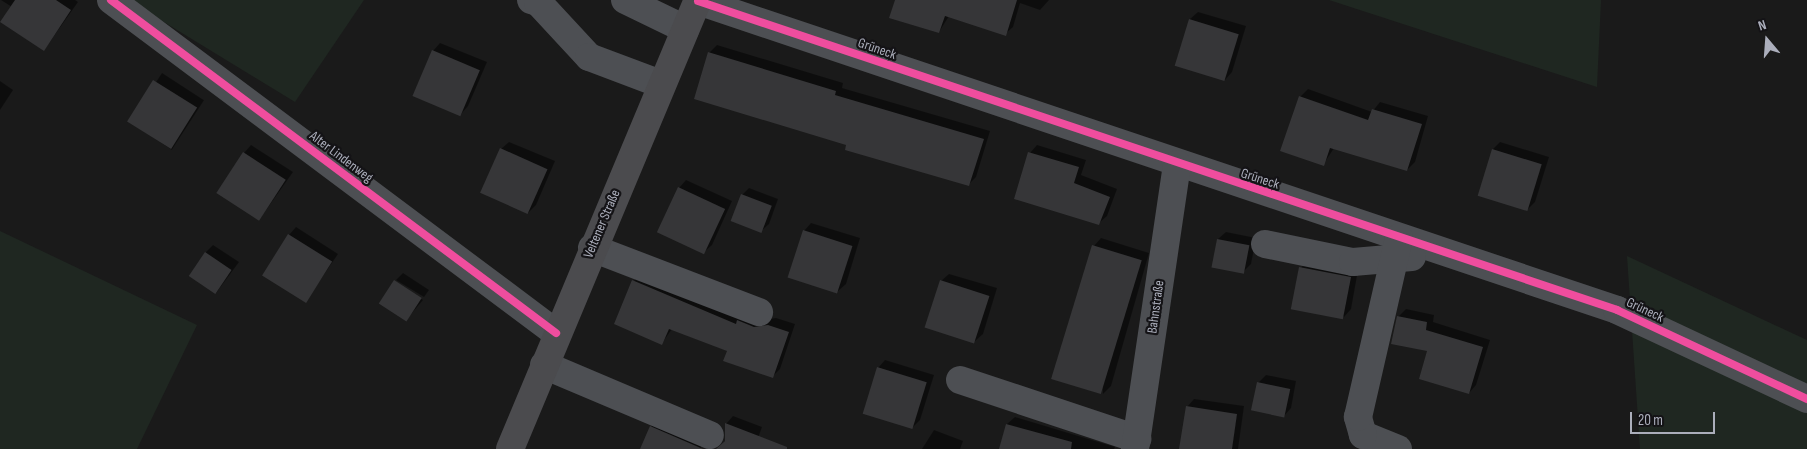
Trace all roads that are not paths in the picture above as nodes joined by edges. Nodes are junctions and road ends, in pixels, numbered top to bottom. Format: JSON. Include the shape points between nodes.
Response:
{"nodes":[{"id":1,"x":111,"y":0,"type":"edge"},
{"id":2,"x":531,"y":0,"type":"edge"},
{"id":3,"x":625,"y":0,"type":"edge"},
{"id":4,"x":698,"y":0,"type":"edge"},
{"id":5,"x":686,"y":29,"type":"junction"},
{"id":6,"x":661,"y":84,"type":"junction"},
{"id":7,"x":1177,"y":164,"type":"junction"},
{"id":8,"x":1265,"y":244,"type":"dead end"},
{"id":9,"x":592,"y":248,"type":"junction"},
{"id":10,"x":1397,"y":248,"type":"junction"},
{"id":11,"x":759,"y":312,"type":"dead end"},
{"id":12,"x":556,"y":334,"type":"junction"},
{"id":13,"x":544,"y":366,"type":"junction"},
{"id":14,"x":960,"y":380,"type":"dead end"},
{"id":15,"x":1807,"y":399,"type":"edge"},
{"id":16,"x":710,"y":435,"type":"dead end"},
{"id":17,"x":1136,"y":444,"type":"edge"},
{"id":18,"x":510,"y":449,"type":"edge"},
{"id":19,"x":1398,"y":449,"type":"edge"}],
"edges":[{"from":1,"to":12,"type":"street","name":"Alter Lindenweg"},
{"from":2,"to":6,"type":"street","via":[[538,2],[589,57]]},
{"from":3,"to":5,"type":"street"},
{"from":4,"to":5,"type":"main road","name":"Veltener Straße"},
{"from":4,"to":7,"type":"street","name":"Grüneck"},
{"from":5,"to":6,"type":"main road","name":"Veltener Straße"},
{"from":6,"to":9,"type":"main road","name":"Veltener Straße"},
{"from":7,"to":10,"type":"street","name":"Grüneck"},
{"from":7,"to":17,"type":"street","name":"Bahnstraße"},
{"from":8,"to":10,"type":"street","via":[[1353,262]]},
{"from":9,"to":11,"type":"street"},
{"from":9,"to":12,"type":"main road","name":"Veltener Straße"},
{"from":10,"to":15,"type":"street","name":"Grüneck","via":[[1448,254],[1617,310]]},
{"from":10,"to":19,"type":"street","via":[[1358,417],[1363,435]]},
{"from":12,"to":13,"type":"main road","name":"Veltener Straße"},
{"from":13,"to":16,"type":"street"},
{"from":13,"to":18,"type":"main road","name":"Veltener Straße"},
{"from":14,"to":17,"type":"street"}]}
